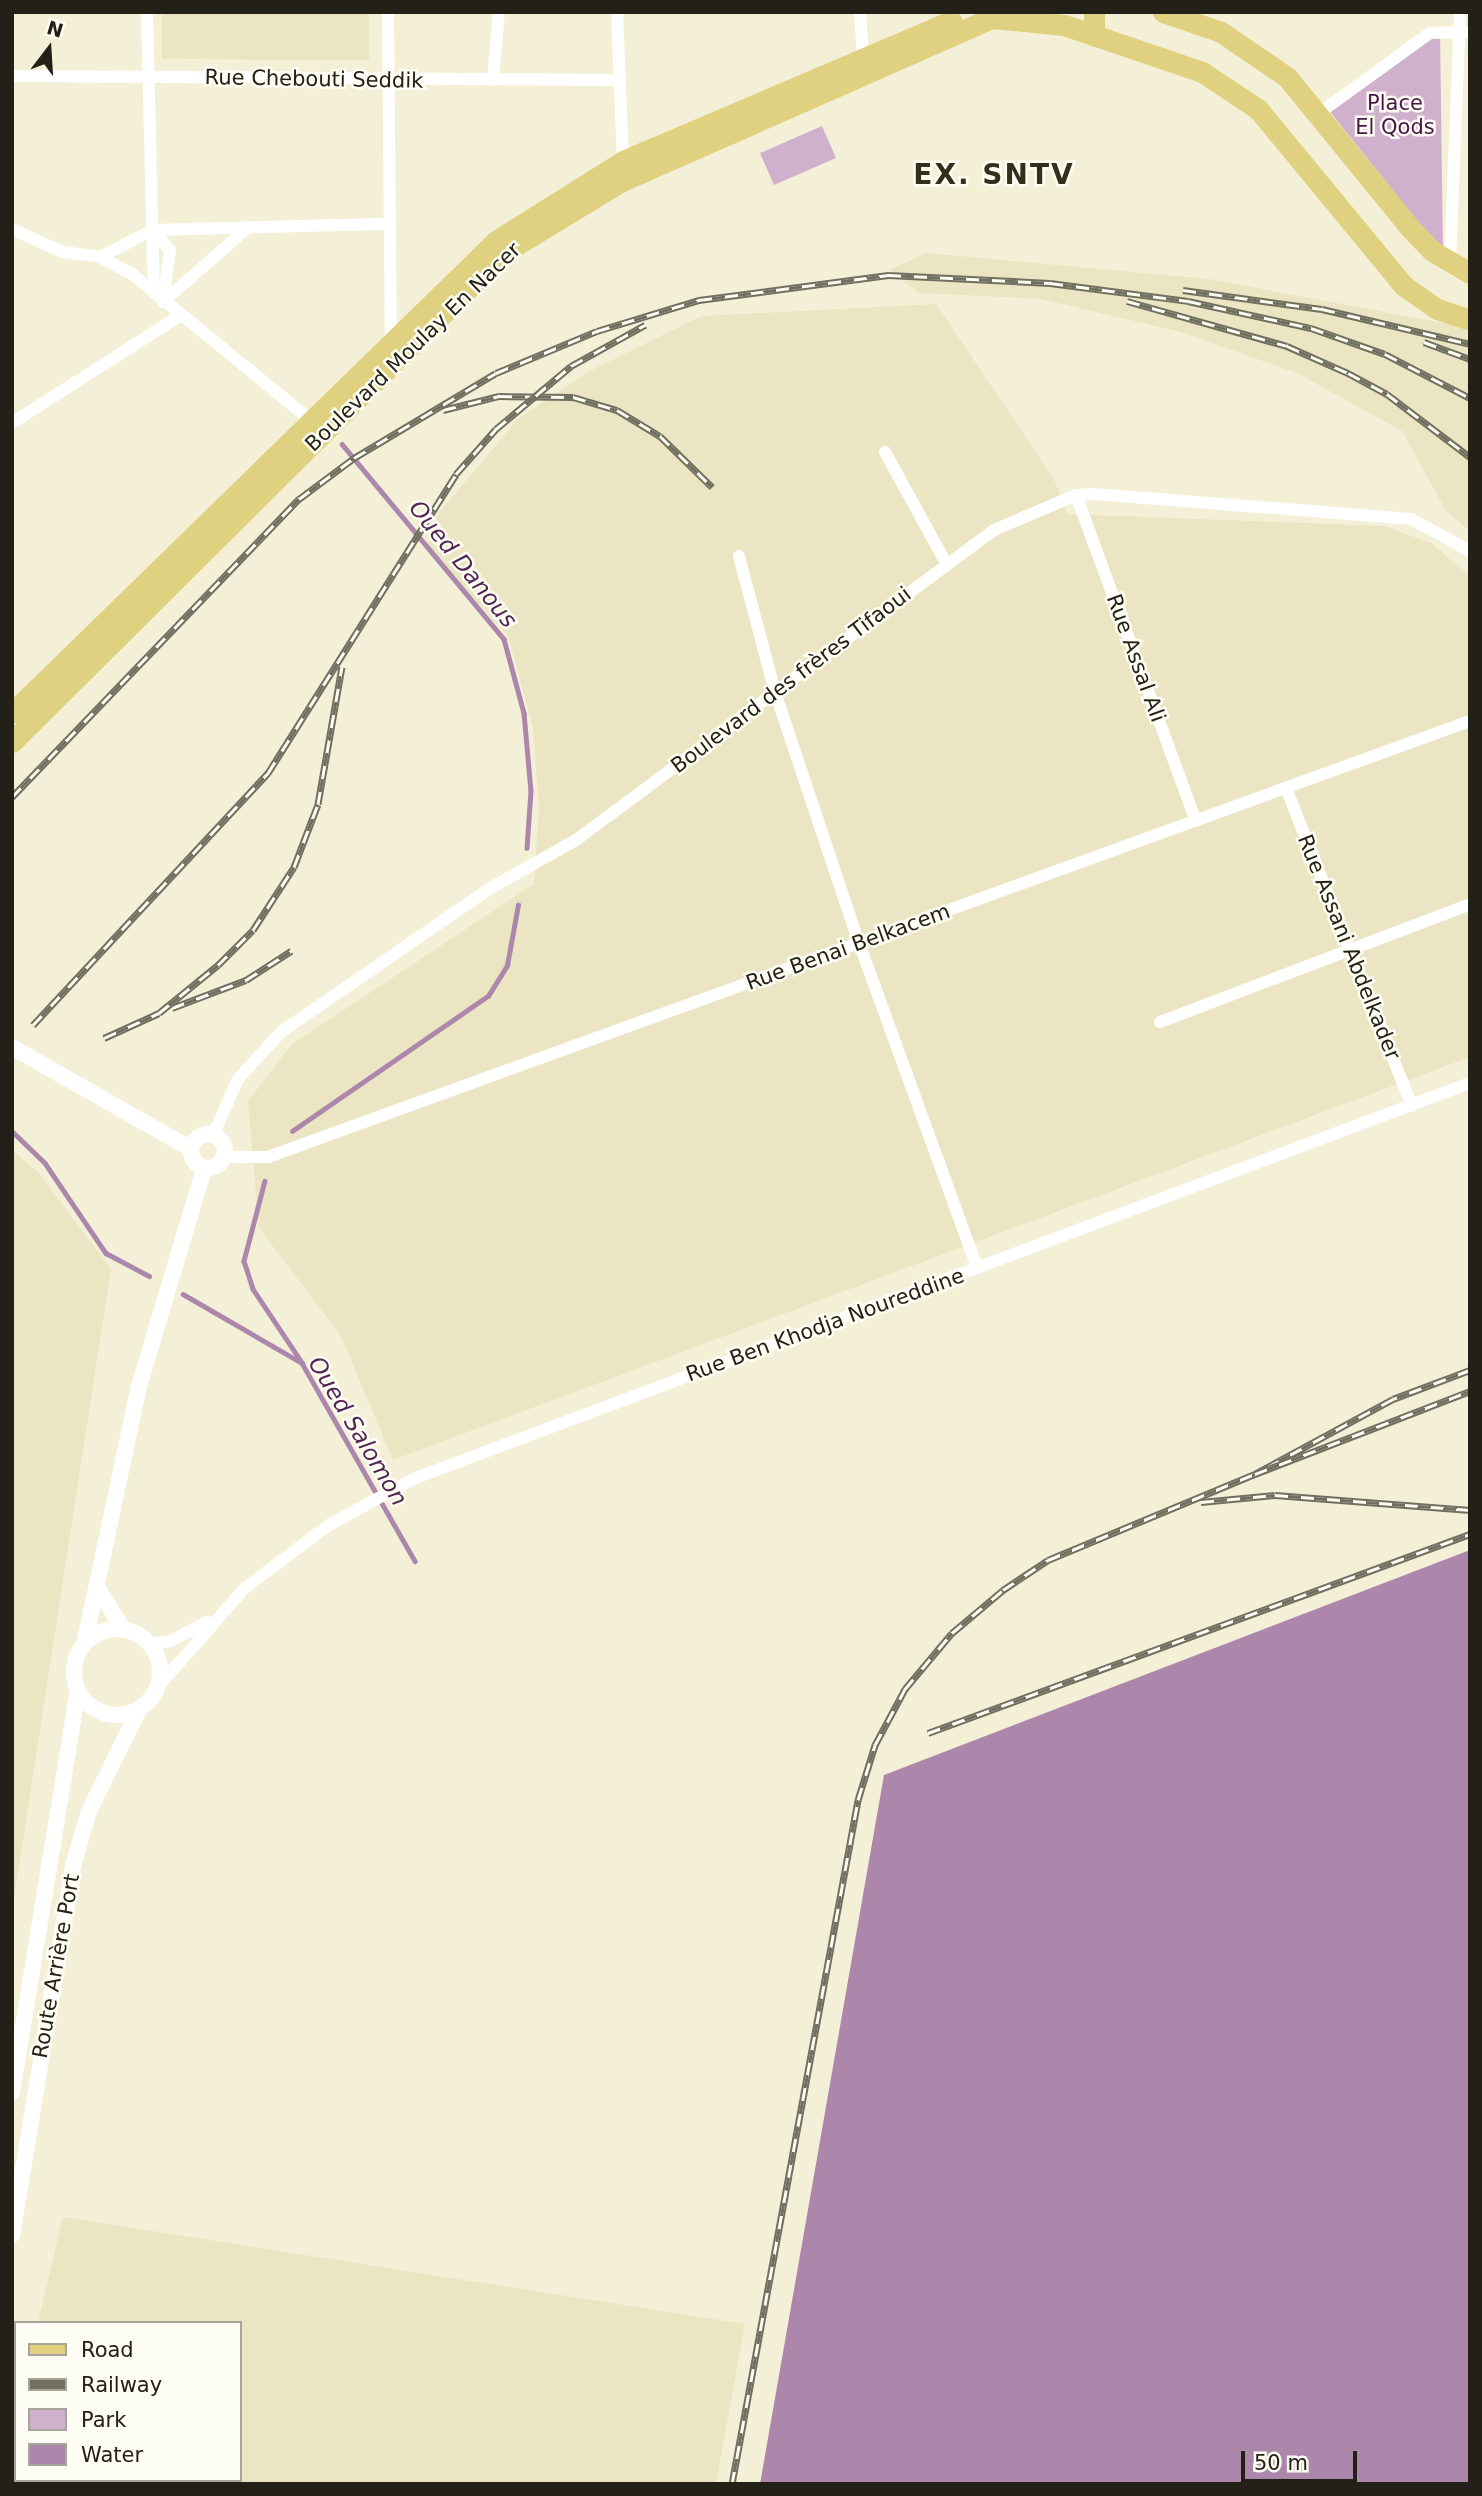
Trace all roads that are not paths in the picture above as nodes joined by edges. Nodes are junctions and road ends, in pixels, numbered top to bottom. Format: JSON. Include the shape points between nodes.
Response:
{"nodes":[{"id":1,"x":147,"y":12,"type":"edge"},
{"id":2,"x":388,"y":12,"type":"edge"},
{"id":3,"x":499,"y":12,"type":"edge"},
{"id":4,"x":617,"y":12,"type":"edge"},
{"id":5,"x":860,"y":12,"type":"edge"},
{"id":6,"x":1094,"y":12,"type":"edge"},
{"id":7,"x":1163,"y":12,"type":"edge"},
{"id":8,"x":1460,"y":12,"type":"edge"},
{"id":9,"x":990,"y":14,"type":"edge"},
{"id":10,"x":1465,"y":32,"type":"edge"},
{"id":11,"x":1094,"y":36,"type":"junction"},
{"id":12,"x":863,"y":57,"type":"junction"},
{"id":13,"x":12,"y":76,"type":"edge"},
{"id":14,"x":147,"y":76,"type":"junction"},
{"id":15,"x":494,"y":80,"type":"junction"},
{"id":16,"x":617,"y":80,"type":"junction"},
{"id":17,"x":388,"y":81,"type":"junction"},
{"id":18,"x":1318,"y":114,"type":"junction"},
{"id":19,"x":623,"y":161,"type":"junction"},
{"id":20,"x":390,"y":224,"type":"junction"},
{"id":21,"x":12,"y":229,"type":"edge"},
{"id":22,"x":246,"y":229,"type":"junction"},
{"id":23,"x":153,"y":230,"type":"junction"},
{"id":24,"x":100,"y":257,"type":"junction"},
{"id":25,"x":1450,"y":263,"type":"junction"},
{"id":26,"x":1470,"y":273,"type":"edge"},
{"id":27,"x":158,"y":297,"type":"junction"},
{"id":28,"x":178,"y":317,"type":"junction"},
{"id":29,"x":1470,"y":320,"type":"edge"},
{"id":30,"x":391,"y":342,"type":"junction"},
{"id":31,"x":12,"y":423,"type":"edge"},
{"id":32,"x":318,"y":427,"type":"junction"},
{"id":33,"x":885,"y":452,"type":"dead end"},
{"id":34,"x":1076,"y":495,"type":"junction"},
{"id":35,"x":1470,"y":551,"type":"edge"},
{"id":36,"x":739,"y":556,"type":"dead end"},
{"id":37,"x":947,"y":565,"type":"junction"},
{"id":38,"x":775,"y":692,"type":"junction"},
{"id":39,"x":12,"y":713,"type":"edge"},
{"id":40,"x":1470,"y":721,"type":"edge"},
{"id":41,"x":12,"y":742,"type":"edge"},
{"id":42,"x":1286,"y":788,"type":"junction"},
{"id":43,"x":1196,"y":821,"type":"junction"},
{"id":44,"x":1470,"y":904,"type":"edge"},
{"id":45,"x":859,"y":943,"type":"junction"},
{"id":46,"x":1349,"y":948,"type":"junction"},
{"id":47,"x":1160,"y":1022,"type":"dead end"},
{"id":48,"x":12,"y":1047,"type":"edge"},
{"id":49,"x":1470,"y":1083,"type":"edge"},
{"id":50,"x":1412,"y":1106,"type":"junction"},
{"id":51,"x":213,"y":1135,"type":"junction"},
{"id":52,"x":191,"y":1149,"type":"junction"},
{"id":53,"x":224,"y":1157,"type":"junction"},
{"id":54,"x":204,"y":1168,"type":"junction"},
{"id":55,"x":977,"y":1268,"type":"junction"},
{"id":56,"x":99,"y":1590,"type":"junction"},
{"id":57,"x":210,"y":1620,"type":"junction"},
{"id":58,"x":122,"y":1629,"type":"junction"},
{"id":59,"x":149,"y":1644,"type":"junction"},
{"id":60,"x":84,"y":1645,"type":"junction"},
{"id":61,"x":157,"y":1688,"type":"junction"},
{"id":62,"x":78,"y":1690,"type":"junction"},
{"id":63,"x":140,"y":1709,"type":"junction"},
{"id":64,"x":12,"y":2093,"type":"edge"},
{"id":65,"x":12,"y":2235,"type":"edge"}],
"edges":[{"from":1,"to":14,"type":"street"},
{"from":2,"to":17,"type":"street"},
{"from":3,"to":15,"type":"street"},
{"from":4,"to":16,"type":"street"},
{"from":5,"to":12,"type":"street"},
{"from":6,"to":11,"type":"main road"},
{"from":7,"to":18,"type":"main road","via":[[1221,32],[1287,77]]},
{"from":8,"to":10,"type":"street"},
{"from":9,"to":11,"type":"main road","via":[[1064,25]]},
{"from":9,"to":12,"type":"main road","name":"Boulevard Moulay En Nacer"},
{"from":9,"to":32,"type":"main road","name":"Boulevard Moulay En Nacer","via":[[620,182],[557,218],[506,252]]},
{"from":10,"to":18,"type":"street","via":[[1430,33]]},
{"from":10,"to":25,"type":"street"},
{"from":11,"to":29,"type":"main road","via":[[1202,72],[1258,109],[1404,286],[1437,309]]},
{"from":12,"to":19,"type":"main road","name":"Boulevard Moulay En Nacer"},
{"from":13,"to":14,"type":"street","name":"Rue Chebouti Seddik"},
{"from":14,"to":17,"type":"street","name":"Rue Chebouti Seddik"},
{"from":14,"to":23,"type":"street"},
{"from":15,"to":16,"type":"street","name":"Rue Chebouti Seddik"},
{"from":15,"to":17,"type":"street","name":"Rue Chebouti Seddik"},
{"from":16,"to":19,"type":"street"},
{"from":17,"to":20,"type":"street"},
{"from":18,"to":25,"type":"main road","via":[[1410,228]]},
{"from":19,"to":30,"type":"main road","name":"Boulevard Moulay En Nacer","via":[[496,241]]},
{"from":20,"to":22,"type":"street"},
{"from":20,"to":30,"type":"street"},
{"from":21,"to":24,"type":"street","via":[[62,253]]},
{"from":22,"to":23,"type":"street"},
{"from":22,"to":27,"type":"street"},
{"from":23,"to":24,"type":"street"},
{"from":23,"to":27,"type":"street"},
{"from":23,"to":27,"type":"street","via":[[170,250]]},
{"from":24,"to":27,"type":"street"},
{"from":25,"to":26,"type":"main road"},
{"from":27,"to":28,"type":"street"},
{"from":28,"to":31,"type":"street"},
{"from":28,"to":32,"type":"street"},
{"from":30,"to":32,"type":"main road","name":"Boulevard Moulay En Nacer"},
{"from":32,"to":39,"type":"main road","name":"Boulevard Moulay En Nacer"},
{"from":32,"to":41,"type":"main road","name":"Boulevard Moulay En Nacer"},
{"from":33,"to":37,"type":"street"},
{"from":34,"to":35,"type":"street","name":"Boulevard des frères Tifaoui","via":[[1410,519]]},
{"from":34,"to":37,"type":"street","name":"Boulevard des frères Tifaoui","via":[[994,530]]},
{"from":34,"to":43,"type":"street","name":"Rue Assal Ali"},
{"from":36,"to":38,"type":"street"},
{"from":37,"to":38,"type":"street","name":"Boulevard des frères Tifaoui"},
{"from":38,"to":45,"type":"street"},
{"from":38,"to":51,"type":"street","name":"Boulevard des frères Tifaoui","via":[[576,840],[478,896],[281,1032],[238,1079]]},
{"from":40,"to":42,"type":"street","name":"Rue Benai Belkacem"},
{"from":42,"to":43,"type":"street","name":"Rue Benai Belkacem"},
{"from":42,"to":46,"type":"street","name":"Rue Assani Abdelkader"},
{"from":43,"to":45,"type":"street","name":"Rue Benai Belkacem"},
{"from":44,"to":46,"type":"street"},
{"from":45,"to":53,"type":"street","name":"Rue Benai Belkacem","via":[[268,1157]]},
{"from":45,"to":55,"type":"street"},
{"from":46,"to":47,"type":"street"},
{"from":46,"to":50,"type":"street","name":"Rue Assani Abdelkader"},
{"from":48,"to":52,"type":"street"},
{"from":49,"to":50,"type":"street","name":"Rue Ben Khodja Noureddine"},
{"from":50,"to":55,"type":"street","name":"Rue Ben Khodja Noureddine"},
{"from":51,"to":52,"type":"street","via":[[196,1139]]},
{"from":51,"to":53,"type":"street","via":[[222,1141]]},
{"from":52,"to":54,"type":"street"},
{"from":53,"to":54,"type":"street"},
{"from":54,"to":56,"type":"street","via":[[138,1390]]},
{"from":55,"to":57,"type":"street","name":"Rue Ben Khodja Noureddine","via":[[413,1479],[329,1525]]},
{"from":56,"to":58,"type":"street"},
{"from":56,"to":60,"type":"street"},
{"from":57,"to":59,"type":"street","name":"Rue Ben Khodja Noureddine","via":[[171,1641]]},
{"from":57,"to":61,"type":"street","name":"Rue Ben Khodja Noureddine"},
{"from":58,"to":59,"type":"street"},
{"from":58,"to":60,"type":"street"},
{"from":59,"to":61,"type":"street","via":[[159,1665]]},
{"from":60,"to":62,"type":"street","via":[[74,1667]]},
{"from":61,"to":63,"type":"street"},
{"from":62,"to":63,"type":"street","via":[[112,1714]]},
{"from":62,"to":64,"type":"street","name":"Route Arrière Port"},
{"from":63,"to":65,"type":"street","name":"Route Arrière Port","via":[[89,1811],[73,1867]]}]}
